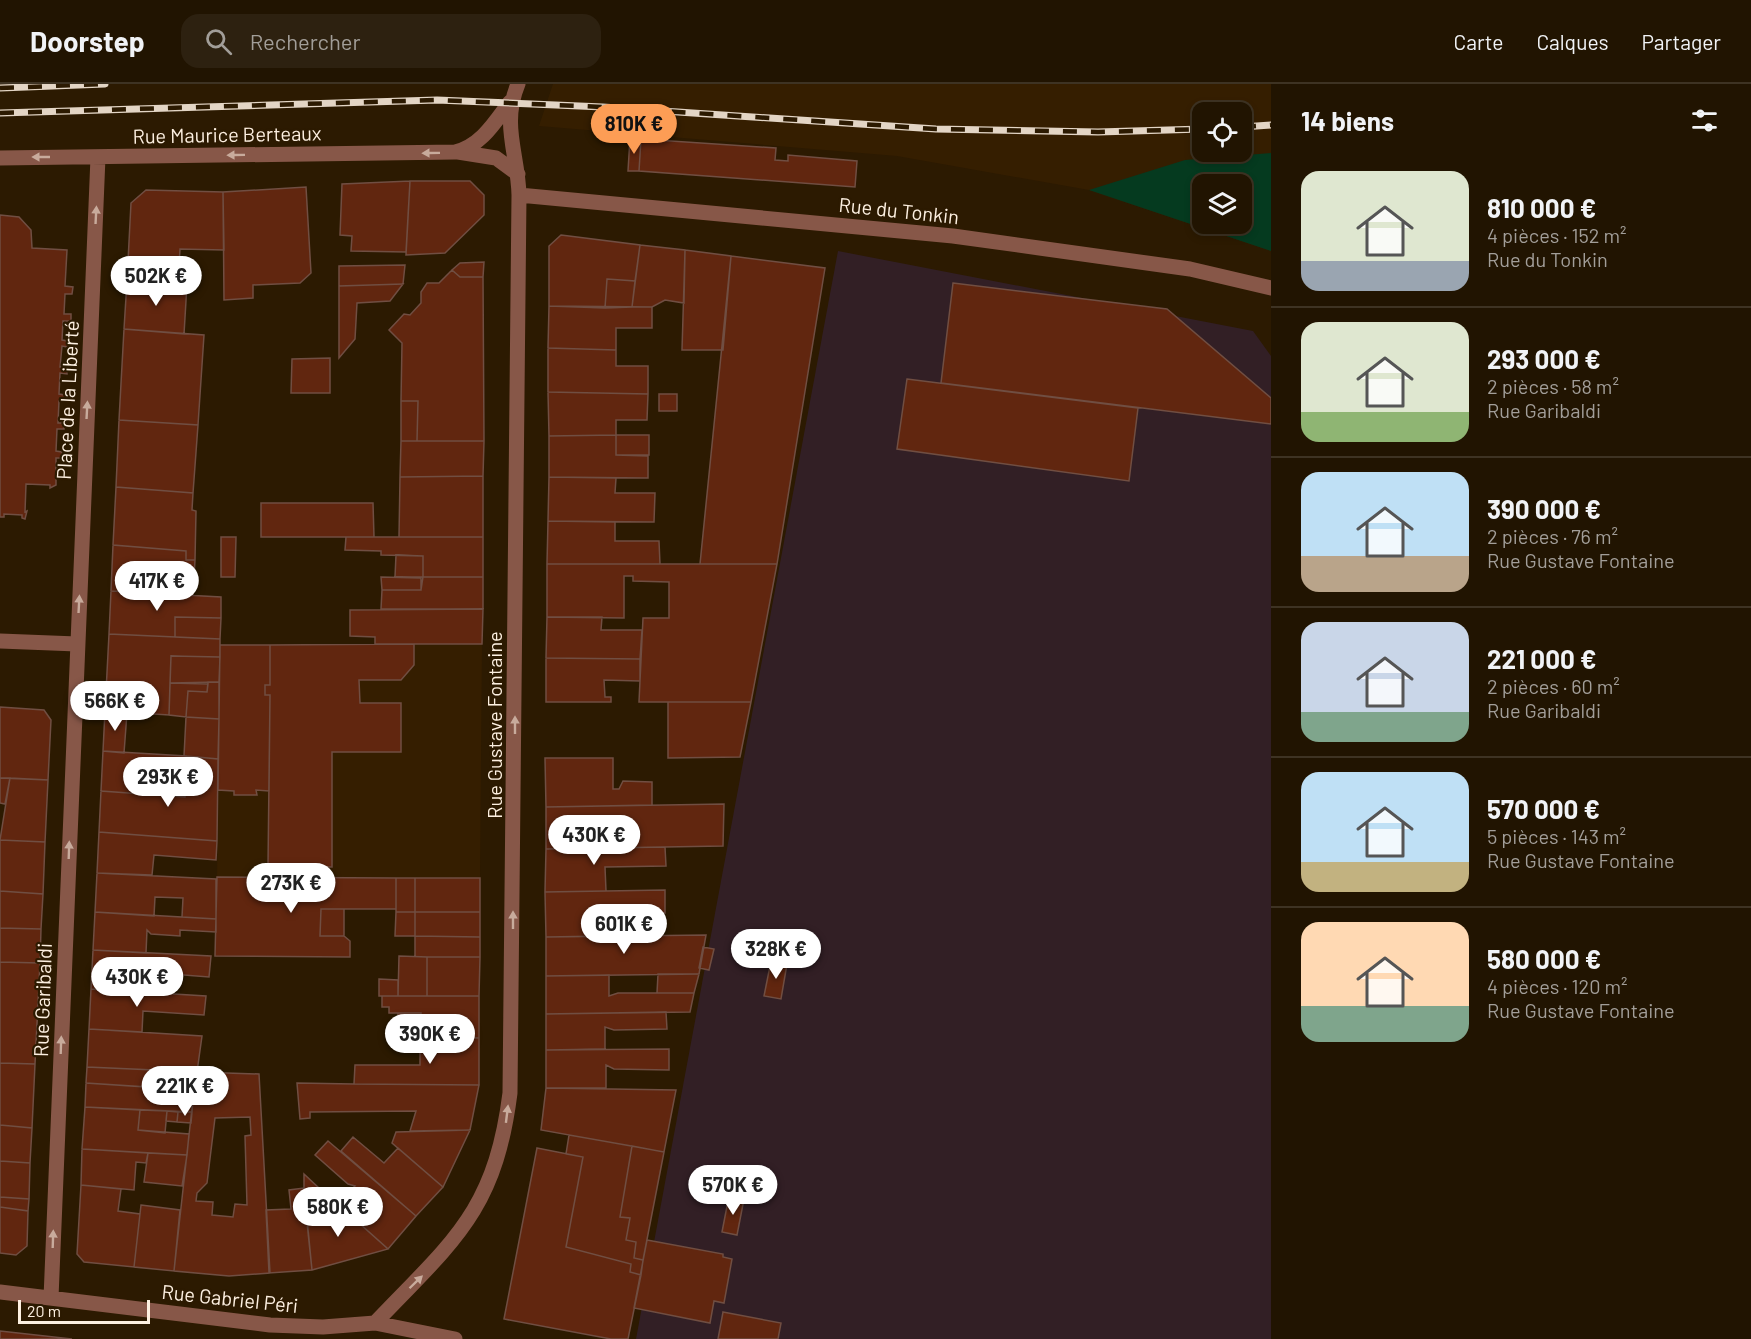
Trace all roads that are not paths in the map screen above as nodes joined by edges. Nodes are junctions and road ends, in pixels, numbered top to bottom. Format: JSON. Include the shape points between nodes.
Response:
{"nodes":[{"id":1,"x":518,"y":84,"type":"edge"},
{"id":2,"x":510,"y":102,"type":"junction"},
{"id":3,"x":455,"y":152,"type":"junction"},
{"id":4,"x":98,"y":157,"type":"junction"},
{"id":5,"x":0,"y":158,"type":"edge"},
{"id":6,"x":518,"y":174,"type":"junction"},
{"id":7,"x":519,"y":195,"type":"junction"},
{"id":8,"x":1271,"y":288,"type":"edge"},
{"id":9,"x":0,"y":641,"type":"edge"},
{"id":10,"x":77,"y":644,"type":"junction"},
{"id":11,"x":75,"y":705,"type":"joint"},
{"id":12,"x":0,"y":1292,"type":"edge"},
{"id":13,"x":51,"y":1298,"type":"junction"},
{"id":14,"x":375,"y":1323,"type":"junction"},
{"id":15,"x":303,"y":1333,"type":"edge"},
{"id":16,"x":455,"y":1339,"type":"edge"}],
"edges":[{"from":1,"to":2,"type":"street","name":"Rue Gustave Fontaine"},
{"from":2,"to":3,"type":"street","name":"Rue Maurice Berteaux","via":[[480,140]]},
{"from":2,"to":6,"type":"street","name":"Rue Gustave Fontaine","via":[[509,127]]},
{"from":3,"to":4,"type":"street","name":"Rue Maurice Berteaux","one_way":true},
{"from":3,"to":6,"type":"street","name":"Rue Maurice Berteaux","via":[[496,158]]},
{"from":4,"to":5,"type":"street","name":"Rue Maurice Berteaux","one_way":true},
{"from":10,"to":4,"type":"street","name":"Place de la Liberté","one_way":true},
{"from":6,"to":7,"type":"street","name":"Rue Gustave Fontaine"},
{"from":7,"to":8,"type":"street","name":"Rue du Tonkin","via":[[963,237],[1190,269]]},
{"from":14,"to":7,"type":"street","name":"Rue Gustave Fontaine","one_way":true,"via":[[465,1226],[492,1176],[506,1120],[512,1060]]},
{"from":9,"to":10,"type":"street"},
{"from":10,"to":11,"type":"street","name":"Place de la Liberté"},
{"from":13,"to":11,"type":"street","name":"Rue Garibaldi","one_way":true},
{"from":12,"to":13,"type":"street","name":"Rue Gabriel Péri"},
{"from":13,"to":15,"type":"street","name":"Rue Gabriel Péri"},
{"from":14,"to":15,"type":"street","name":"Rue Gabriel Péri"},
{"from":14,"to":16,"type":"street","name":"Rue Gabriel Péri"}]}
